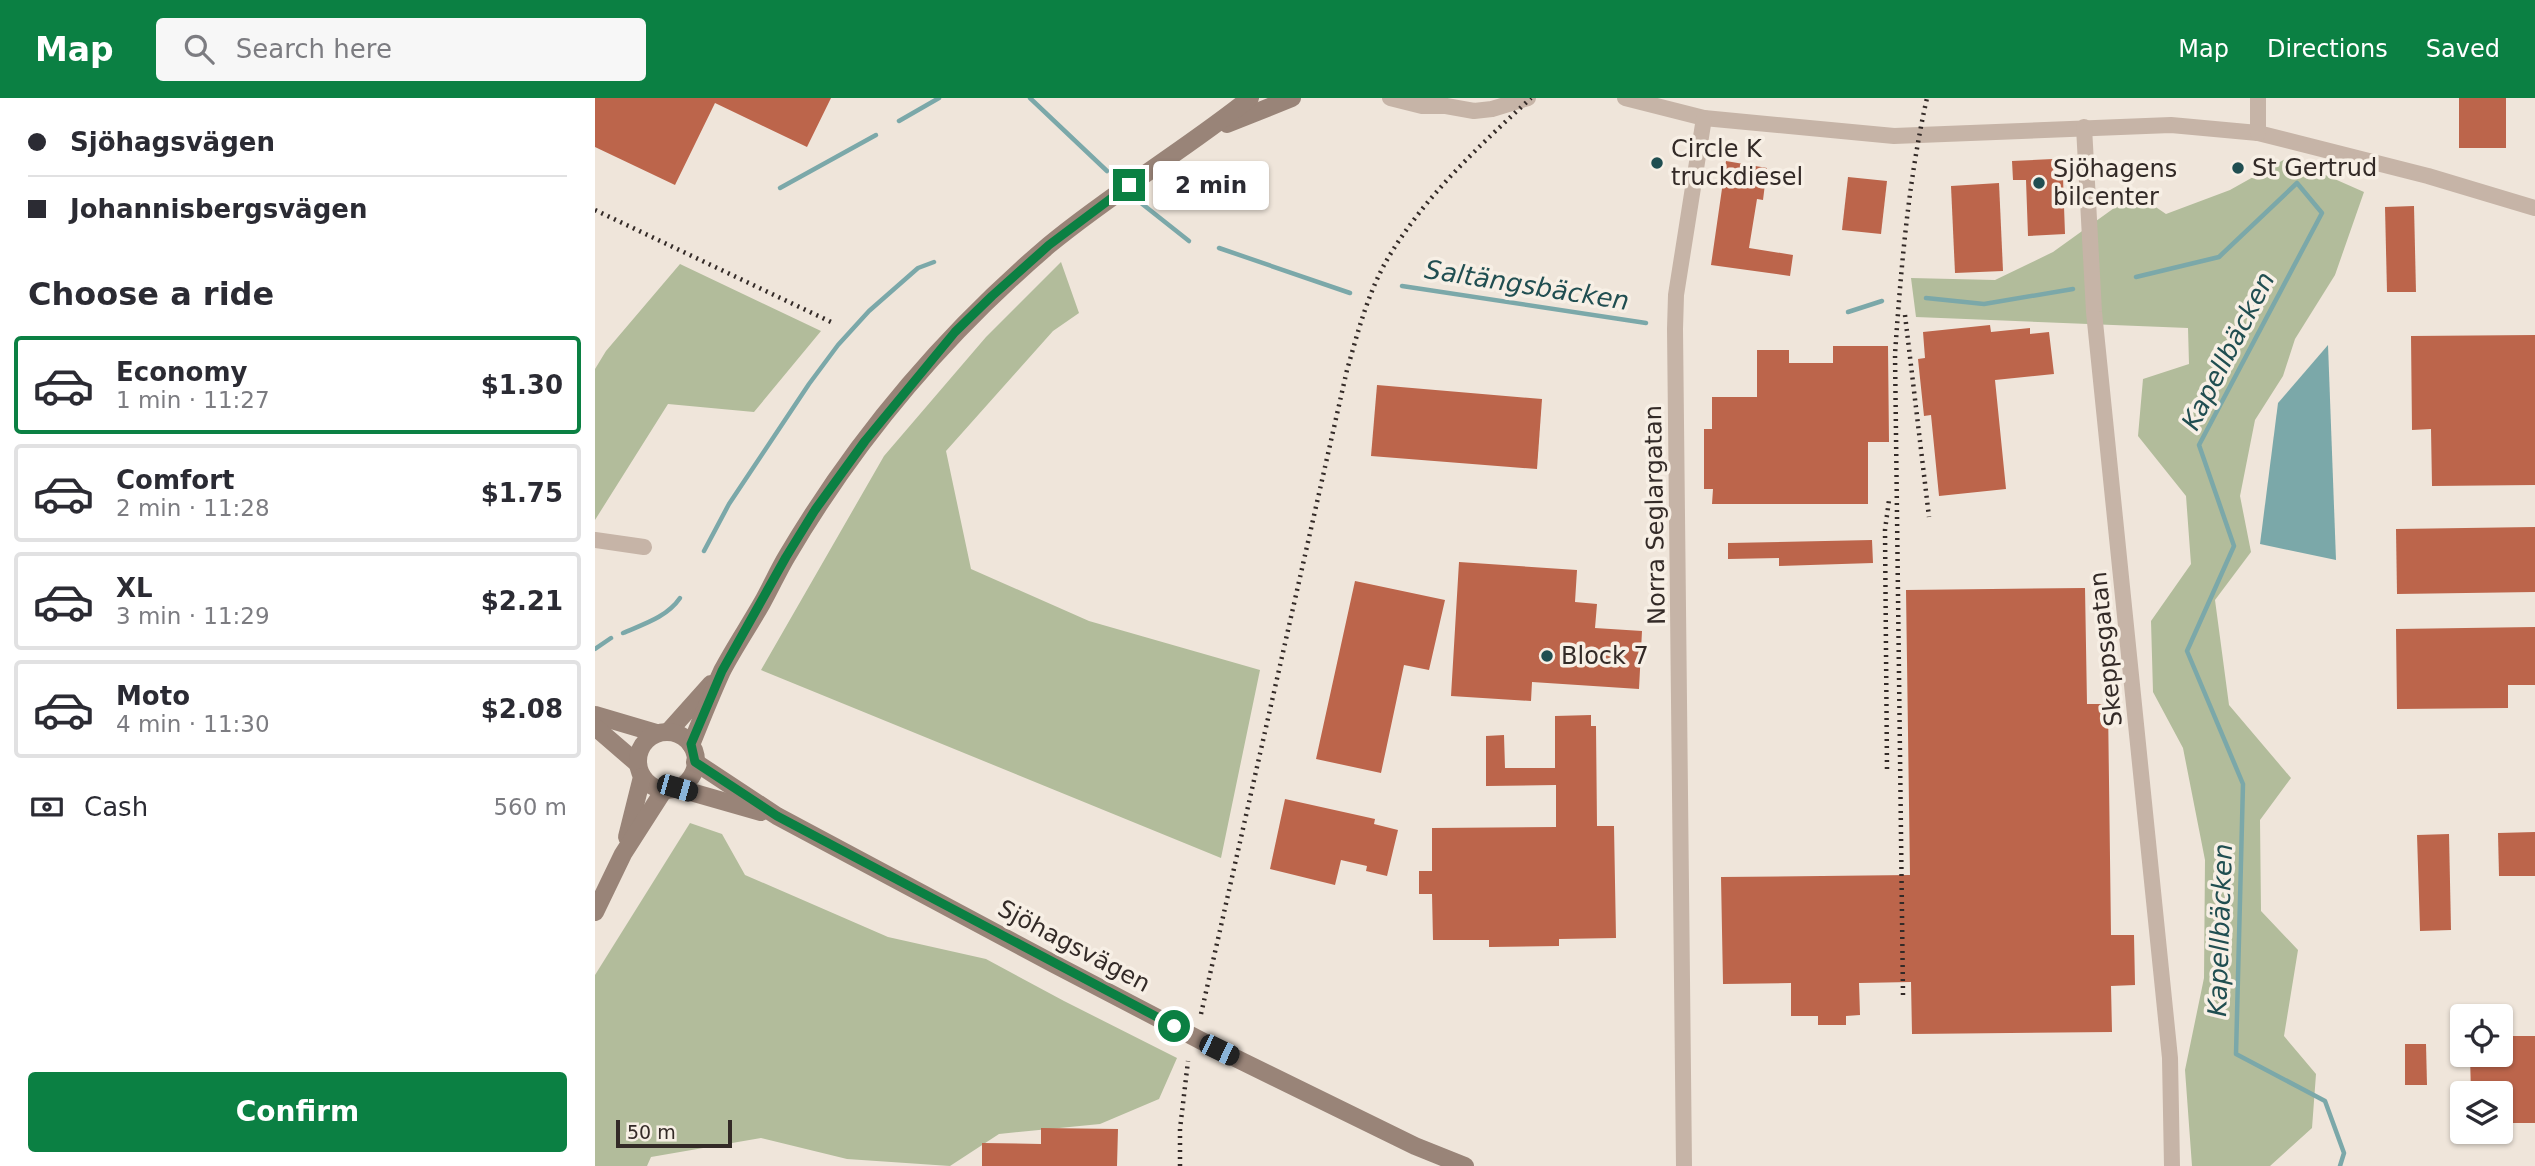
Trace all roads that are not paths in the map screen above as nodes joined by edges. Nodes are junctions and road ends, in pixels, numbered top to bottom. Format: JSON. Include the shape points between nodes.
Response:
{"nodes":[{"id":1,"x":1250,"y":98,"type":"edge"},
{"id":2,"x":1292,"y":98,"type":"edge"},
{"id":3,"x":1390,"y":98,"type":"edge"},
{"id":4,"x":1528,"y":98,"type":"edge"},
{"id":5,"x":1625,"y":98,"type":"edge"},
{"id":6,"x":2258,"y":98,"type":"edge"},
{"id":7,"x":1442,"y":102,"type":"edge"},
{"id":8,"x":1704,"y":118,"type":"junction"},
{"id":9,"x":2084,"y":127,"type":"junction"},
{"id":10,"x":1211,"y":130,"type":"junction"},
{"id":11,"x":2258,"y":133,"type":"junction"},
{"id":12,"x":2535,"y":208,"type":"edge"},
{"id":13,"x":595,"y":540,"type":"edge"},
{"id":14,"x":644,"y":547,"type":"dead end"},
{"id":15,"x":722,"y":671,"type":"junction"},
{"id":16,"x":595,"y":715,"type":"edge"},
{"id":17,"x":595,"y":727,"type":"edge"},
{"id":18,"x":663,"y":732,"type":"junction"},
{"id":19,"x":693,"y":753,"type":"junction"},
{"id":20,"x":640,"y":771,"type":"junction"},
{"id":21,"x":671,"y":789,"type":"junction"},
{"id":22,"x":777,"y":816,"type":"junction"},
{"id":23,"x":623,"y":854,"type":"junction"},
{"id":24,"x":595,"y":912,"type":"edge"},
{"id":25,"x":1465,"y":1166,"type":"edge"},
{"id":26,"x":1684,"y":1166,"type":"edge"},
{"id":27,"x":2172,"y":1166,"type":"edge"}],
"edges":[{"from":1,"to":10,"type":"main road"},
{"from":2,"to":10,"type":"main road"},
{"from":3,"to":7,"type":"street","via":[[1422,106]]},
{"from":4,"to":7,"type":"street","via":[[1474,111]]},
{"from":5,"to":8,"type":"street"},
{"from":6,"to":11,"type":"street"},
{"from":8,"to":9,"type":"street","via":[[1894,136]]},
{"from":8,"to":26,"type":"street","name":"Norra Seglargatan","via":[[1676,295],[1675,329]]},
{"from":9,"to":11,"type":"street","via":[[2171,125]]},
{"from":9,"to":27,"type":"street","name":"Skeppsgatan","via":[[2094,312],[2170,1058]]},
{"from":10,"to":15,"type":"main road","via":[[1080,221],[955,332],[815,510]]},
{"from":11,"to":12,"type":"street"},
{"from":13,"to":14,"type":"street"},
{"from":15,"to":18,"type":"main road"},
{"from":15,"to":19,"type":"main road"},
{"from":16,"to":18,"type":"main road"},
{"from":17,"to":20,"type":"main road"},
{"from":18,"to":19,"type":"main road","via":[[682,736]]},
{"from":18,"to":20,"type":"main road","via":[[645,740],[639,752]]},
{"from":19,"to":21,"type":"main road","via":[[695,769],[688,781]]},
{"from":19,"to":22,"type":"main road","name":"Sjöhagsvägen"},
{"from":20,"to":21,"type":"main road","via":[[652,786]]},
{"from":20,"to":23,"type":"main road"},
{"from":21,"to":22,"type":"main road","name":"Sjöhagsvägen"},
{"from":21,"to":23,"type":"main road"},
{"from":22,"to":25,"type":"main road","name":"Sjöhagsvägen","via":[[1219,1050]]},
{"from":23,"to":24,"type":"main road"}]}
